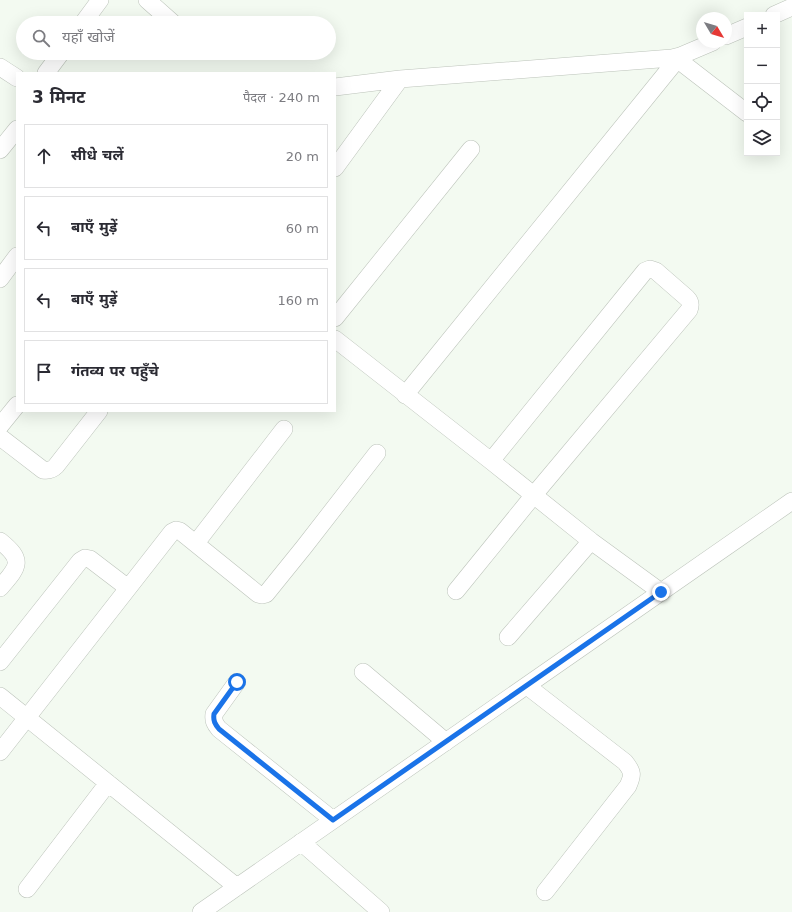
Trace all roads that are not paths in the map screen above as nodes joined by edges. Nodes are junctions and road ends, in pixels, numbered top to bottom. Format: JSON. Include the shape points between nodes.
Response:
{"nodes":[{"id":1,"x":100,"y":0,"type":"edge"},
{"id":2,"x":147,"y":0,"type":"edge"},
{"id":3,"x":792,"y":7,"type":"edge"},
{"id":4,"x":780,"y":12,"type":"edge"},
{"id":5,"x":88,"y":16,"type":"edge"},
{"id":6,"x":165,"y":16,"type":"edge"},
{"id":7,"x":744,"y":28,"type":"edge"},
{"id":8,"x":732,"y":33,"type":"edge"},
{"id":9,"x":700,"y":48,"type":"edge"},
{"id":10,"x":679,"y":58,"type":"junction"},
{"id":11,"x":56,"y":60,"type":"edge"},
{"id":12,"x":0,"y":67,"type":"edge"},
{"id":13,"x":47,"y":72,"type":"edge"},
{"id":14,"x":16,"y":77,"type":"edge"},
{"id":15,"x":400,"y":79,"type":"junction"},
{"id":16,"x":336,"y":87,"type":"edge"},
{"id":17,"x":744,"y":111,"type":"edge"},
{"id":18,"x":16,"y":130,"type":"edge"},
{"id":19,"x":471,"y":149,"type":"dead end"},
{"id":20,"x":0,"y":150,"type":"edge"},
{"id":21,"x":336,"y":167,"type":"edge"},
{"id":22,"x":16,"y":257,"type":"edge"},
{"id":23,"x":0,"y":278,"type":"edge"},
{"id":24,"x":336,"y":317,"type":"edge"},
{"id":25,"x":336,"y":340,"type":"edge"},
{"id":26,"x":405,"y":395,"type":"junction"},
{"id":27,"x":16,"y":406,"type":"edge"},
{"id":28,"x":98,"y":412,"type":"edge"},
{"id":29,"x":0,"y":426,"type":"edge"},
{"id":30,"x":284,"y":429,"type":"dead end"},
{"id":31,"x":0,"y":437,"type":"edge"},
{"id":32,"x":377,"y":453,"type":"dead end"},
{"id":33,"x":491,"y":461,"type":"junction"},
{"id":34,"x":533,"y":496,"type":"junction"},
{"id":35,"x":792,"y":501,"type":"edge"},
{"id":36,"x":591,"y":540,"type":"junction"},
{"id":37,"x":0,"y":541,"type":"edge"},
{"id":38,"x":196,"y":543,"type":"junction"},
{"id":39,"x":0,"y":588,"type":"edge"},
{"id":40,"x":128,"y":588,"type":"junction"},
{"id":41,"x":456,"y":591,"type":"dead end"},
{"id":42,"x":661,"y":592,"type":"junction"},
{"id":43,"x":508,"y":637,"type":"dead end"},
{"id":44,"x":0,"y":662,"type":"edge"},
{"id":45,"x":363,"y":672,"type":"dead end"},
{"id":46,"x":237,"y":682,"type":"dead end"},
{"id":47,"x":527,"y":686,"type":"junction"},
{"id":48,"x":0,"y":696,"type":"edge"},
{"id":49,"x":26,"y":717,"type":"junction"},
{"id":50,"x":446,"y":742,"type":"junction"},
{"id":51,"x":0,"y":752,"type":"edge"},
{"id":52,"x":108,"y":783,"type":"junction"},
{"id":53,"x":333,"y":820,"type":"junction"},
{"id":54,"x":301,"y":842,"type":"junction"},
{"id":55,"x":237,"y":887,"type":"junction"},
{"id":56,"x":27,"y":889,"type":"dead end"},
{"id":57,"x":545,"y":892,"type":"dead end"},
{"id":58,"x":201,"y":912,"type":"edge"},
{"id":59,"x":381,"y":912,"type":"edge"}],
"edges":[{"from":1,"to":5,"type":"street"},
{"from":2,"to":6,"type":"street"},
{"from":3,"to":4,"type":"street"},
{"from":7,"to":8,"type":"street"},
{"from":9,"to":10,"type":"street"},
{"from":10,"to":15,"type":"street"},
{"from":10,"to":17,"type":"street"},
{"from":10,"to":26,"type":"street"},
{"from":11,"to":13,"type":"street"},
{"from":12,"to":14,"type":"street"},
{"from":15,"to":16,"type":"street"},
{"from":15,"to":21,"type":"street"},
{"from":18,"to":20,"type":"street"},
{"from":19,"to":24,"type":"street"},
{"from":22,"to":23,"type":"street"},
{"from":25,"to":26,"type":"street"},
{"from":26,"to":33,"type":"street"},
{"from":27,"to":29,"type":"street"},
{"from":28,"to":31,"type":"street","via":[[52,470],[44,470]]},
{"from":30,"to":38,"type":"street"},
{"from":32,"to":38,"type":"street","via":[[266,594],[258,594]]},
{"from":33,"to":34,"type":"street"},
{"from":33,"to":34,"type":"street","via":[[643,273],[650,269],[656,271],[687,298],[691,306],[689,310]]},
{"from":34,"to":36,"type":"street"},
{"from":34,"to":41,"type":"street"},
{"from":35,"to":42,"type":"street"},
{"from":36,"to":42,"type":"street"},
{"from":36,"to":43,"type":"street"},
{"from":37,"to":39,"type":"street","via":[[16,556],[17,564]]},
{"from":38,"to":40,"type":"street","via":[[180,530],[174,530]]},
{"from":40,"to":44,"type":"street","via":[[90,559],[85,558]]},
{"from":40,"to":49,"type":"street"},
{"from":42,"to":47,"type":"street"},
{"from":45,"to":50,"type":"street"},
{"from":46,"to":53,"type":"street","via":[[214,714],[215,724]]},
{"from":47,"to":50,"type":"street"},
{"from":47,"to":57,"type":"street","via":[[631,769],[628,786]]},
{"from":48,"to":49,"type":"street"},
{"from":49,"to":51,"type":"street"},
{"from":49,"to":52,"type":"street"},
{"from":50,"to":53,"type":"street"},
{"from":52,"to":55,"type":"street"},
{"from":52,"to":56,"type":"street"},
{"from":53,"to":54,"type":"street"},
{"from":54,"to":55,"type":"street"},
{"from":54,"to":59,"type":"street"},
{"from":55,"to":58,"type":"street"}]}
